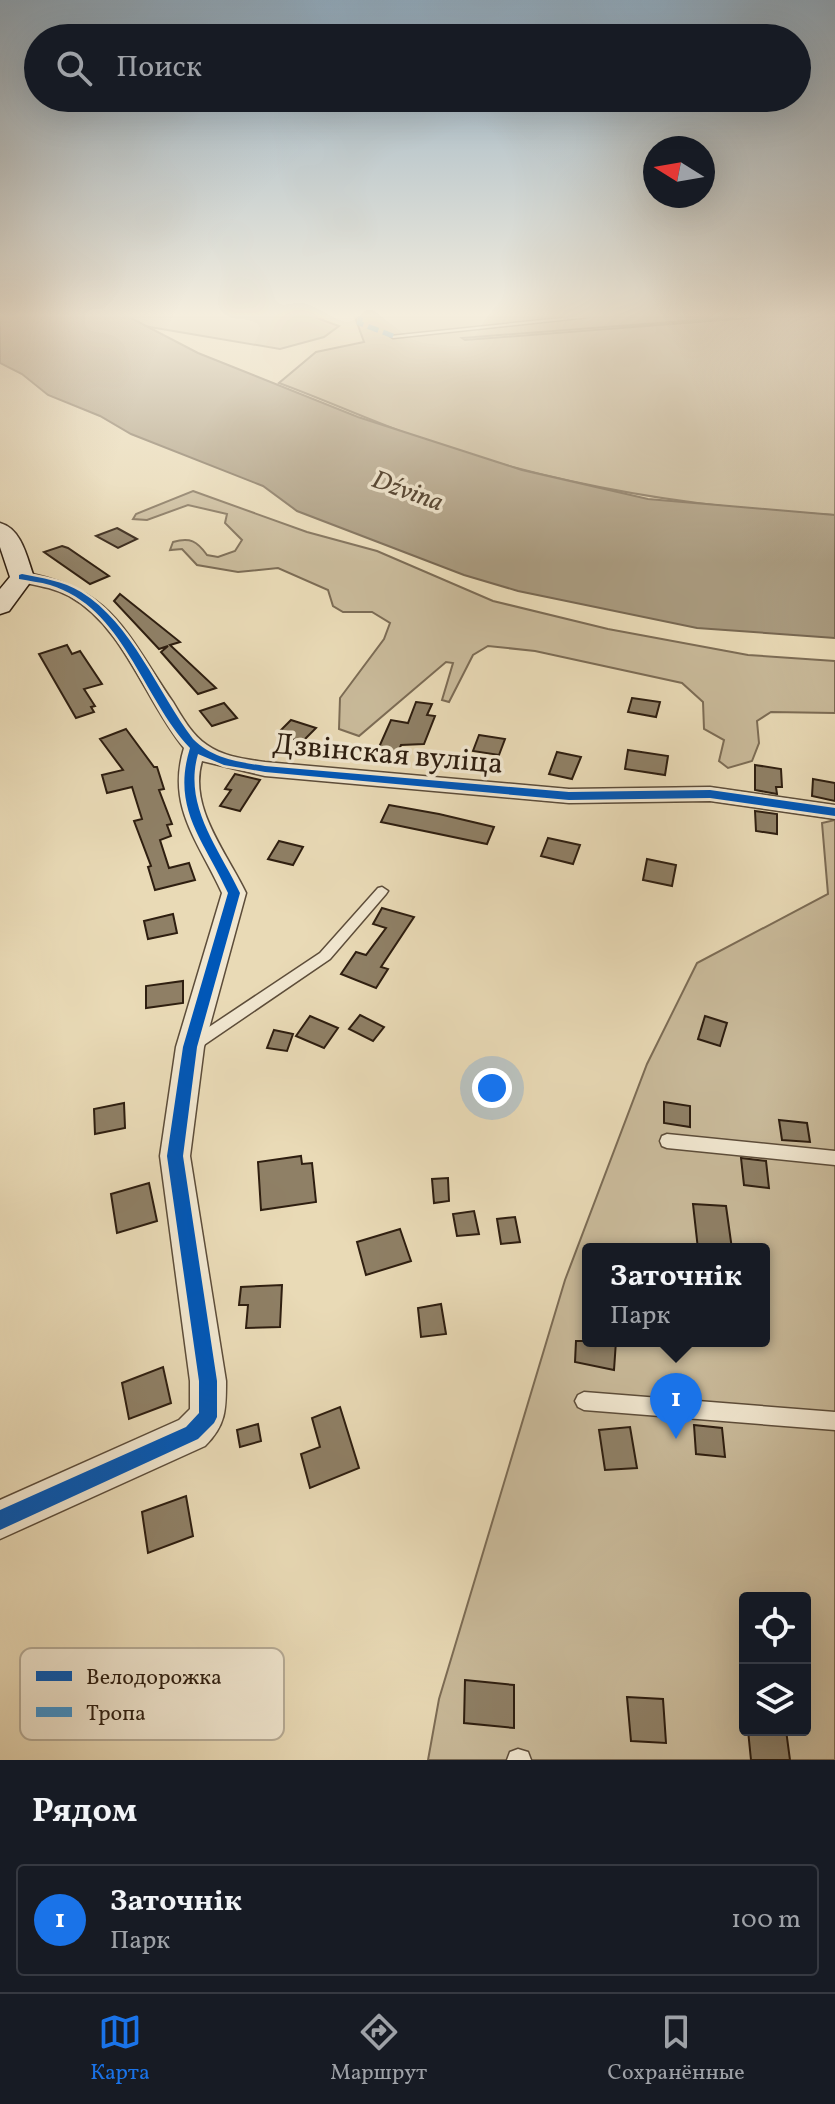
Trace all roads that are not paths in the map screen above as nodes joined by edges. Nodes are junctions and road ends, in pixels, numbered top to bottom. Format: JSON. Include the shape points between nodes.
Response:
{"nodes":[{"id":1,"x":0,"y":530,"type":"edge"},
{"id":2,"x":22,"y":577,"type":"junction"},
{"id":3,"x":0,"y":606,"type":"edge"},
{"id":4,"x":195,"y":747,"type":"junction"},
{"id":5,"x":834,"y":812,"type":"edge"},
{"id":6,"x":382,"y":891,"type":"dead end"},
{"id":7,"x":190,"y":1047,"type":"junction"},
{"id":8,"x":667,"y":1141,"type":"dead end"},
{"id":9,"x":835,"y":1158,"type":"edge"},
{"id":10,"x":584,"y":1401,"type":"dead end"},
{"id":11,"x":835,"y":1421,"type":"edge"},
{"id":12,"x":0,"y":1520,"type":"edge"}],
"edges":[{"from":1,"to":2,"type":"street","via":[[15,552]]},
{"from":2,"to":3,"type":"street"},
{"from":2,"to":4,"type":"street","name":"Дзвінская вуліца","via":[[57,582],[101,609]]},
{"from":4,"to":5,"type":"street","name":"Дзвінская вуліца","via":[[223,762],[265,769],[569,796],[710,794]]},
{"from":4,"to":7,"type":"street","via":[[186,768],[188,795],[234,893]]},
{"from":6,"to":7,"type":"lane","via":[[325,956]]},
{"from":7,"to":12,"type":"street","via":[[175,1156],[208,1381],[208,1417],[192,1433]]},
{"from":8,"to":9,"type":"lane"},
{"from":10,"to":11,"type":"lane"}]}
